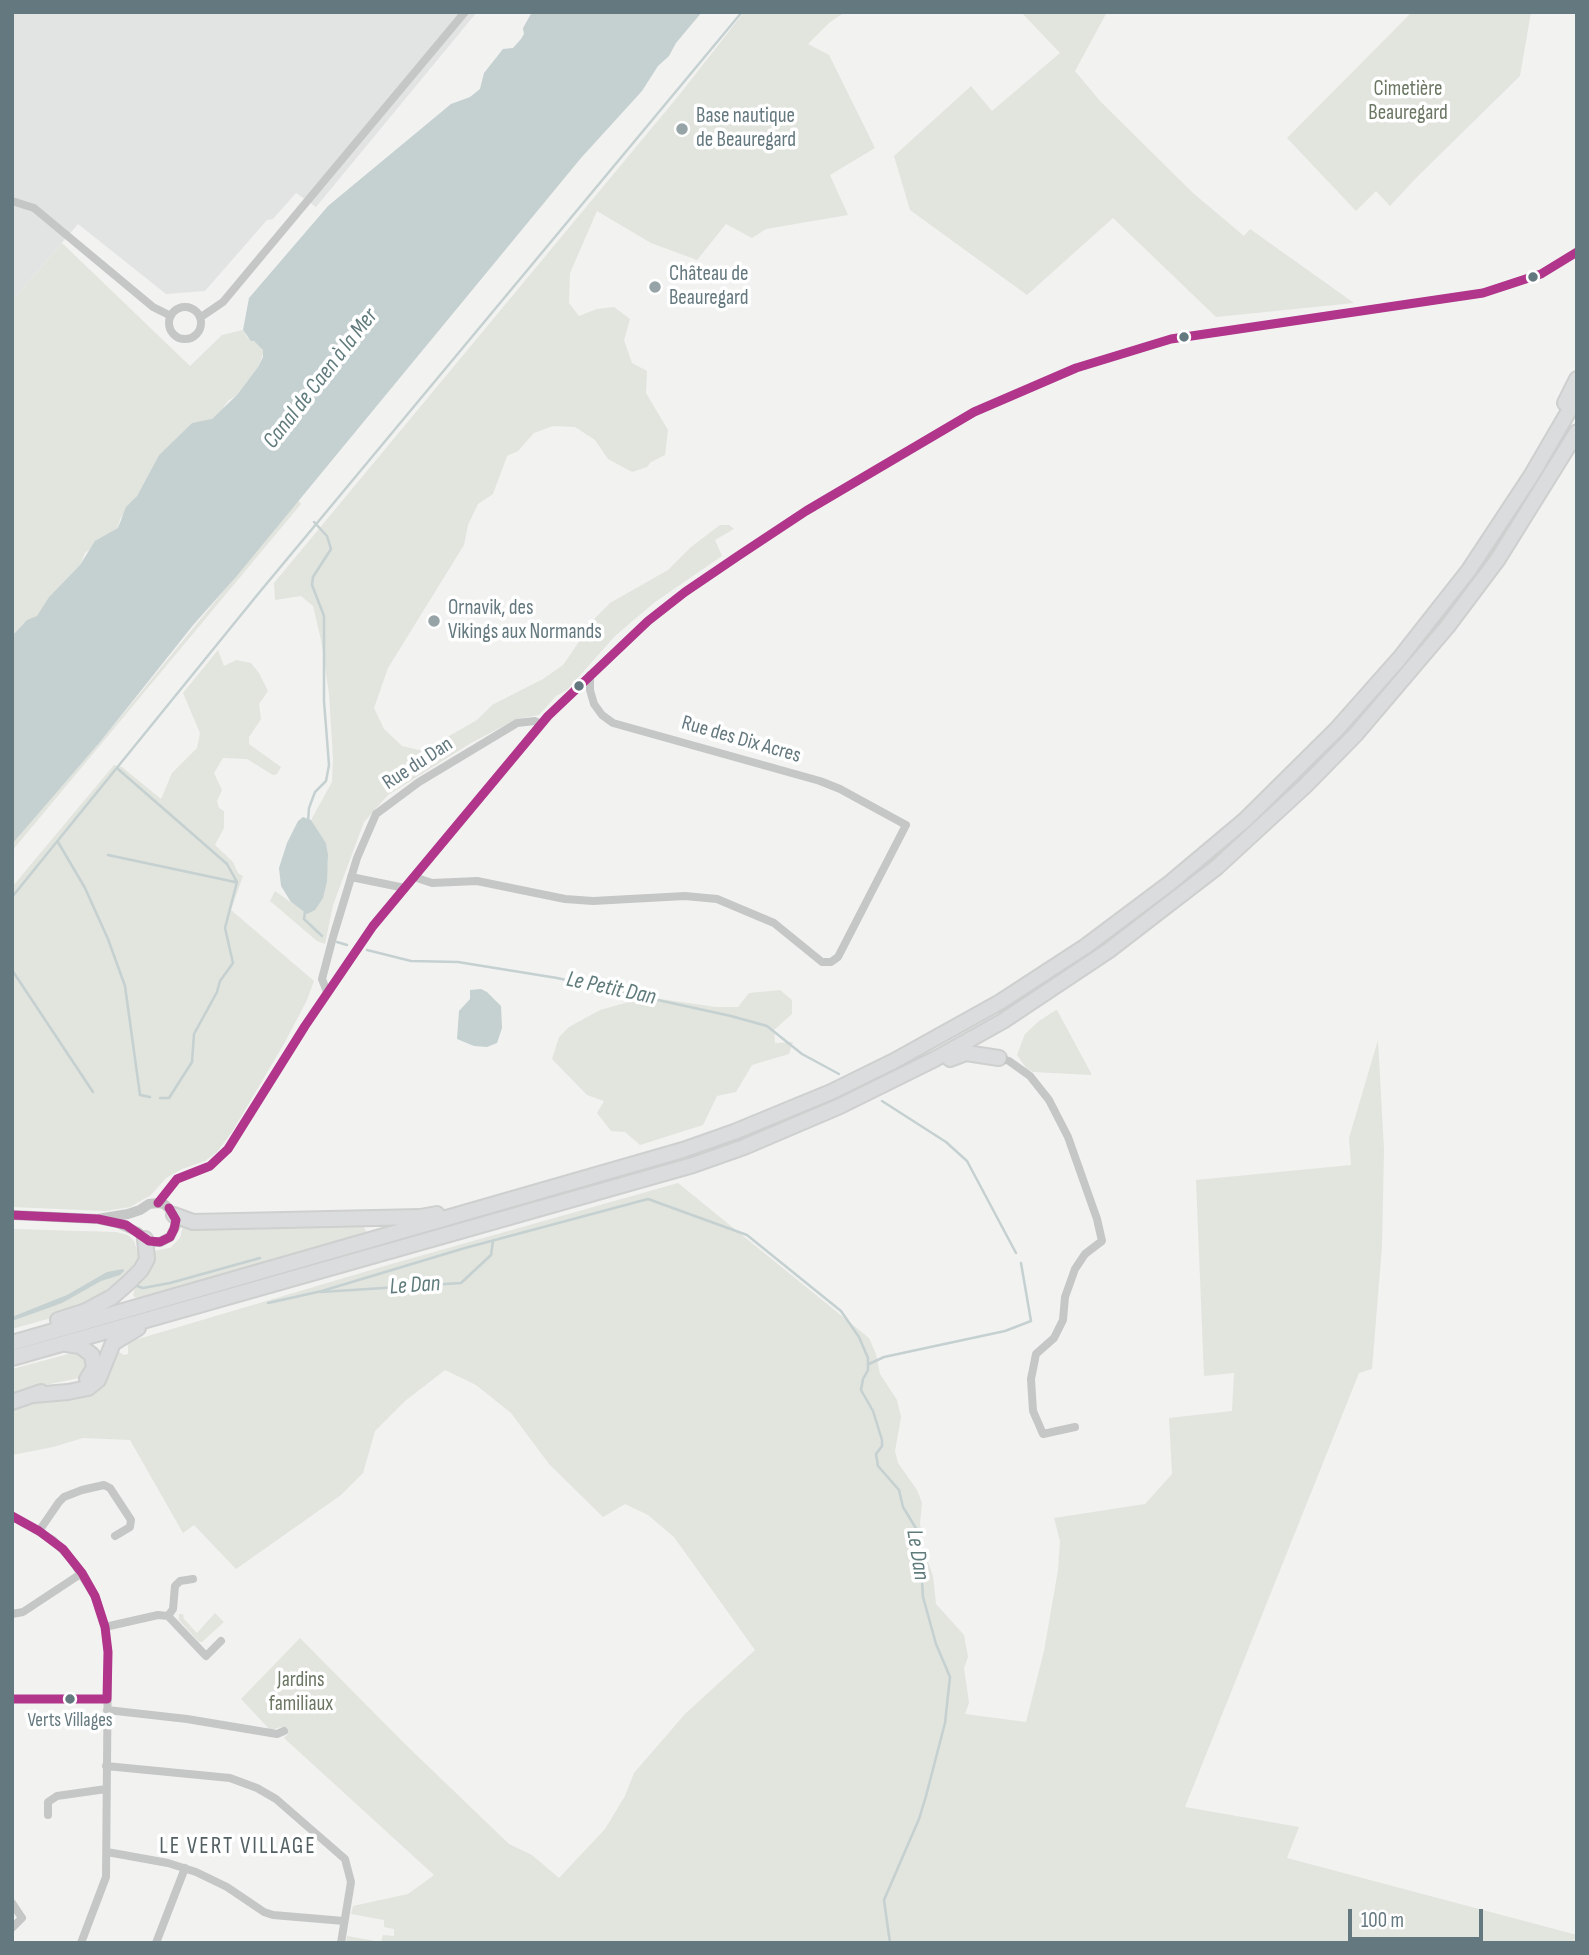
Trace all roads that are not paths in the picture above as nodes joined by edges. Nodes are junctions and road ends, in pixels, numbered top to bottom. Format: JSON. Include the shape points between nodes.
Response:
{"nodes":[{"id":1,"x":465,"y":12,"type":"edge"},
{"id":2,"x":12,"y":201,"type":"edge"},
{"id":3,"x":1577,"y":252,"type":"edge"},
{"id":4,"x":171,"y":316,"type":"junction"},
{"id":5,"x":201,"y":317,"type":"junction"},
{"id":6,"x":1577,"y":379,"type":"edge"},
{"id":7,"x":1577,"y":397,"type":"edge"},
{"id":8,"x":1561,"y":425,"type":"junction"},
{"id":9,"x":1577,"y":432,"type":"edge"},
{"id":10,"x":590,"y":676,"type":"junction"},
{"id":11,"x":541,"y":724,"type":"junction"},
{"id":12,"x":351,"y":877,"type":"junction"},
{"id":13,"x":414,"y":877,"type":"junction"},
{"id":14,"x":405,"y":888,"type":"junction"},
{"id":15,"x":327,"y":992,"type":"junction"},
{"id":16,"x":1003,"y":1021,"type":"junction"},
{"id":17,"x":999,"y":1058,"type":"junction"},
{"id":18,"x":935,"y":1059,"type":"junction"},
{"id":19,"x":173,"y":1185,"type":"junction"},
{"id":20,"x":158,"y":1203,"type":"junction"},
{"id":21,"x":140,"y":1210,"type":"junction"},
{"id":22,"x":477,"y":1210,"type":"junction"},
{"id":23,"x":172,"y":1211,"type":"junction"},
{"id":24,"x":12,"y":1215,"type":"edge"},
{"id":25,"x":98,"y":1219,"type":"junction"},
{"id":26,"x":142,"y":1235,"type":"junction"},
{"id":27,"x":149,"y":1318,"type":"junction"},
{"id":28,"x":12,"y":1337,"type":"edge"},
{"id":29,"x":12,"y":1343,"type":"edge"},
{"id":30,"x":60,"y":1343,"type":"junction"},
{"id":31,"x":12,"y":1358,"type":"edge"},
{"id":32,"x":33,"y":1395,"type":"junction"},
{"id":33,"x":12,"y":1402,"type":"edge"},
{"id":34,"x":1075,"y":1427,"type":"dead end"},
{"id":35,"x":12,"y":1516,"type":"edge"},
{"id":36,"x":39,"y":1531,"type":"junction"},
{"id":37,"x":115,"y":1536,"type":"dead end"},
{"id":38,"x":82,"y":1573,"type":"junction"},
{"id":39,"x":193,"y":1579,"type":"dead end"},
{"id":40,"x":14,"y":1614,"type":"edge"},
{"id":41,"x":168,"y":1616,"type":"junction"},
{"id":42,"x":105,"y":1627,"type":"junction"},
{"id":43,"x":221,"y":1641,"type":"dead end"},
{"id":44,"x":12,"y":1699,"type":"edge"},
{"id":45,"x":107,"y":1699,"type":"junction"},
{"id":46,"x":107,"y":1710,"type":"junction"},
{"id":47,"x":284,"y":1731,"type":"dead end"},
{"id":48,"x":106,"y":1766,"type":"junction"},
{"id":49,"x":106,"y":1789,"type":"junction"},
{"id":50,"x":48,"y":1815,"type":"dead end"},
{"id":51,"x":107,"y":1852,"type":"junction"},
{"id":52,"x":185,"y":1868,"type":"junction"},
{"id":53,"x":12,"y":1903,"type":"edge"},
{"id":54,"x":344,"y":1921,"type":"junction"},
{"id":55,"x":12,"y":1928,"type":"edge"},
{"id":56,"x":81,"y":1943,"type":"edge"},
{"id":57,"x":156,"y":1943,"type":"edge"},
{"id":58,"x":341,"y":1943,"type":"edge"}],
"edges":[{"from":1,"to":5,"type":"street","via":[[223,302]]},
{"from":2,"to":4,"type":"street","via":[[34,208],[153,307]]},
{"from":3,"to":10,"type":"street","via":[[1541,274],[1483,293],[1171,339],[1076,368],[1011,395],[806,511],[738,556],[650,620]]},
{"from":4,"to":5,"type":"street","via":[[184,306]]},
{"from":4,"to":5,"type":"street","via":[[175,336],[186,339],[199,328]]},
{"from":6,"to":8,"type":"highway","via":[[1562,410]]},
{"from":7,"to":8,"type":"highway"},
{"from":8,"to":22,"type":"highway","via":[[1469,570],[1370,693],[1245,820],[1114,926],[977,1016],[831,1092],[683,1150]]},
{"from":9,"to":16,"type":"highway","via":[[1490,569],[1402,682],[1347,743],[1250,837],[1160,912]]},
{"from":10,"to":11,"type":"street"},
{"from":10,"to":13,"type":"street","name":"Rue des Dix Acres","via":[[594,704],[613,723],[820,781],[906,825],[838,957],[822,962],[774,923],[718,899],[565,899],[477,881],[432,883]]},
{"from":11,"to":12,"type":"street","name":"Rue du Dan","via":[[517,723],[385,806],[376,814]]},
{"from":11,"to":13,"type":"street"},
{"from":12,"to":14,"type":"street"},
{"from":12,"to":15,"type":"street","name":"Rue du Dan","via":[[323,972]]},
{"from":13,"to":14,"type":"street"},
{"from":14,"to":15,"type":"street"},
{"from":15,"to":19,"type":"street","via":[[228,1149],[210,1166],[184,1175]]},
{"from":16,"to":17,"type":"highway","via":[[990,1042]]},
{"from":16,"to":18,"type":"highway"},
{"from":17,"to":18,"type":"highway","via":[[966,1053]]},
{"from":17,"to":34,"type":"street","via":[[1030,1076],[1049,1100],[1068,1137],[1102,1241],[1074,1269],[1063,1320],[1054,1338],[1036,1354],[1031,1379],[1033,1411],[1043,1434]]},
{"from":18,"to":27,"type":"highway","via":[[808,1120],[693,1165]]},
{"from":19,"to":20,"type":"street"},
{"from":19,"to":23,"type":"street"},
{"from":20,"to":21,"type":"street"},
{"from":20,"to":23,"type":"street"},
{"from":21,"to":25,"type":"street"},
{"from":21,"to":26,"type":"street","via":[[136,1219]]},
{"from":22,"to":23,"type":"highway","via":[[420,1217],[193,1222]]},
{"from":22,"to":29,"type":"highway"},
{"from":23,"to":26,"type":"street","via":[[176,1225],[170,1237],[160,1241]]},
{"from":24,"to":25,"type":"street"},
{"from":25,"to":26,"type":"street","via":[[122,1224]]},
{"from":26,"to":28,"type":"highway","via":[[146,1259],[141,1270],[112,1297]]},
{"from":27,"to":30,"type":"highway"},
{"from":27,"to":32,"type":"highway","via":[[113,1343],[98,1380],[88,1388]]},
{"from":30,"to":31,"type":"highway"},
{"from":30,"to":32,"type":"highway","via":[[86,1349],[94,1359],[92,1374],[80,1382]]},
{"from":32,"to":33,"type":"highway"},
{"from":35,"to":36,"type":"street"},
{"from":36,"to":37,"type":"street","via":[[64,1497],[104,1485],[131,1520],[130,1527]]},
{"from":36,"to":38,"type":"street","via":[[63,1549]]},
{"from":38,"to":40,"type":"street"},
{"from":38,"to":42,"type":"street"},
{"from":39,"to":41,"type":"street","via":[[174,1586],[173,1609]]},
{"from":41,"to":42,"type":"street"},
{"from":41,"to":43,"type":"street","via":[[206,1656]]},
{"from":42,"to":45,"type":"street"},
{"from":44,"to":45,"type":"street"},
{"from":45,"to":46,"type":"street"},
{"from":46,"to":47,"type":"street","via":[[277,1734]]},
{"from":46,"to":48,"type":"street"},
{"from":48,"to":49,"type":"street"},
{"from":48,"to":54,"type":"street","via":[[230,1777],[276,1799],[345,1859],[351,1882]]},
{"from":49,"to":50,"type":"street","via":[[57,1796],[48,1802]]},
{"from":49,"to":51,"type":"street"},
{"from":51,"to":52,"type":"street"},
{"from":51,"to":56,"type":"street","via":[[106,1877]]},
{"from":52,"to":54,"type":"street","via":[[264,1912]]},
{"from":52,"to":57,"type":"street"},
{"from":53,"to":55,"type":"street","via":[[22,1918]]},
{"from":54,"to":58,"type":"street"}]}
